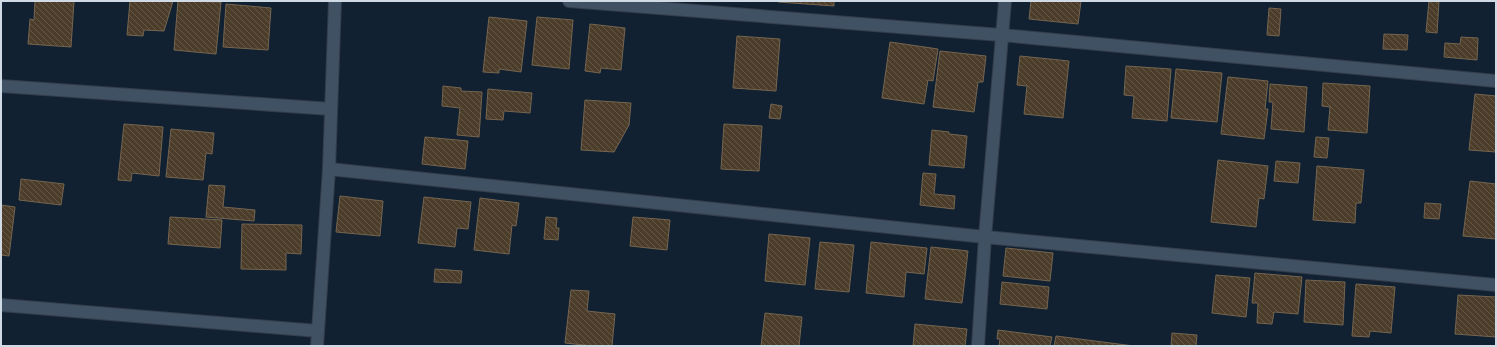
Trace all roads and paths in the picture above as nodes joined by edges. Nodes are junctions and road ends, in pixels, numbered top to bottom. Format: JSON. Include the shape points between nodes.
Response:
{"nodes":[{"id":1,"x":335,"y":1,"type":"edge"},
{"id":2,"x":569,"y":1,"type":"edge"},
{"id":3,"x":1005,"y":1,"type":"edge"},
{"id":4,"x":1001,"y":35,"type":"junction"},
{"id":5,"x":1496,"y":81,"type":"edge"},
{"id":6,"x":1,"y":86,"type":"edge"},
{"id":7,"x":331,"y":110,"type":"junction"},
{"id":8,"x":329,"y":169,"type":"junction"},
{"id":9,"x":985,"y":237,"type":"junction"},
{"id":10,"x":1496,"y":285,"type":"edge"},
{"id":11,"x":1,"y":305,"type":"edge"},
{"id":12,"x":318,"y":331,"type":"junction"},
{"id":13,"x":317,"y":346,"type":"edge"},
{"id":14,"x":978,"y":346,"type":"edge"}],
"edges":[{"from":1,"to":7,"type":"street"},
{"from":2,"to":4,"type":"street"},
{"from":3,"to":4,"type":"street"},
{"from":4,"to":5,"type":"street"},
{"from":4,"to":9,"type":"street"},
{"from":6,"to":7,"type":"street"},
{"from":7,"to":8,"type":"street"},
{"from":8,"to":9,"type":"street"},
{"from":8,"to":12,"type":"street"},
{"from":9,"to":10,"type":"street"},
{"from":9,"to":14,"type":"street"},
{"from":11,"to":12,"type":"street"},
{"from":12,"to":13,"type":"street"}]}
